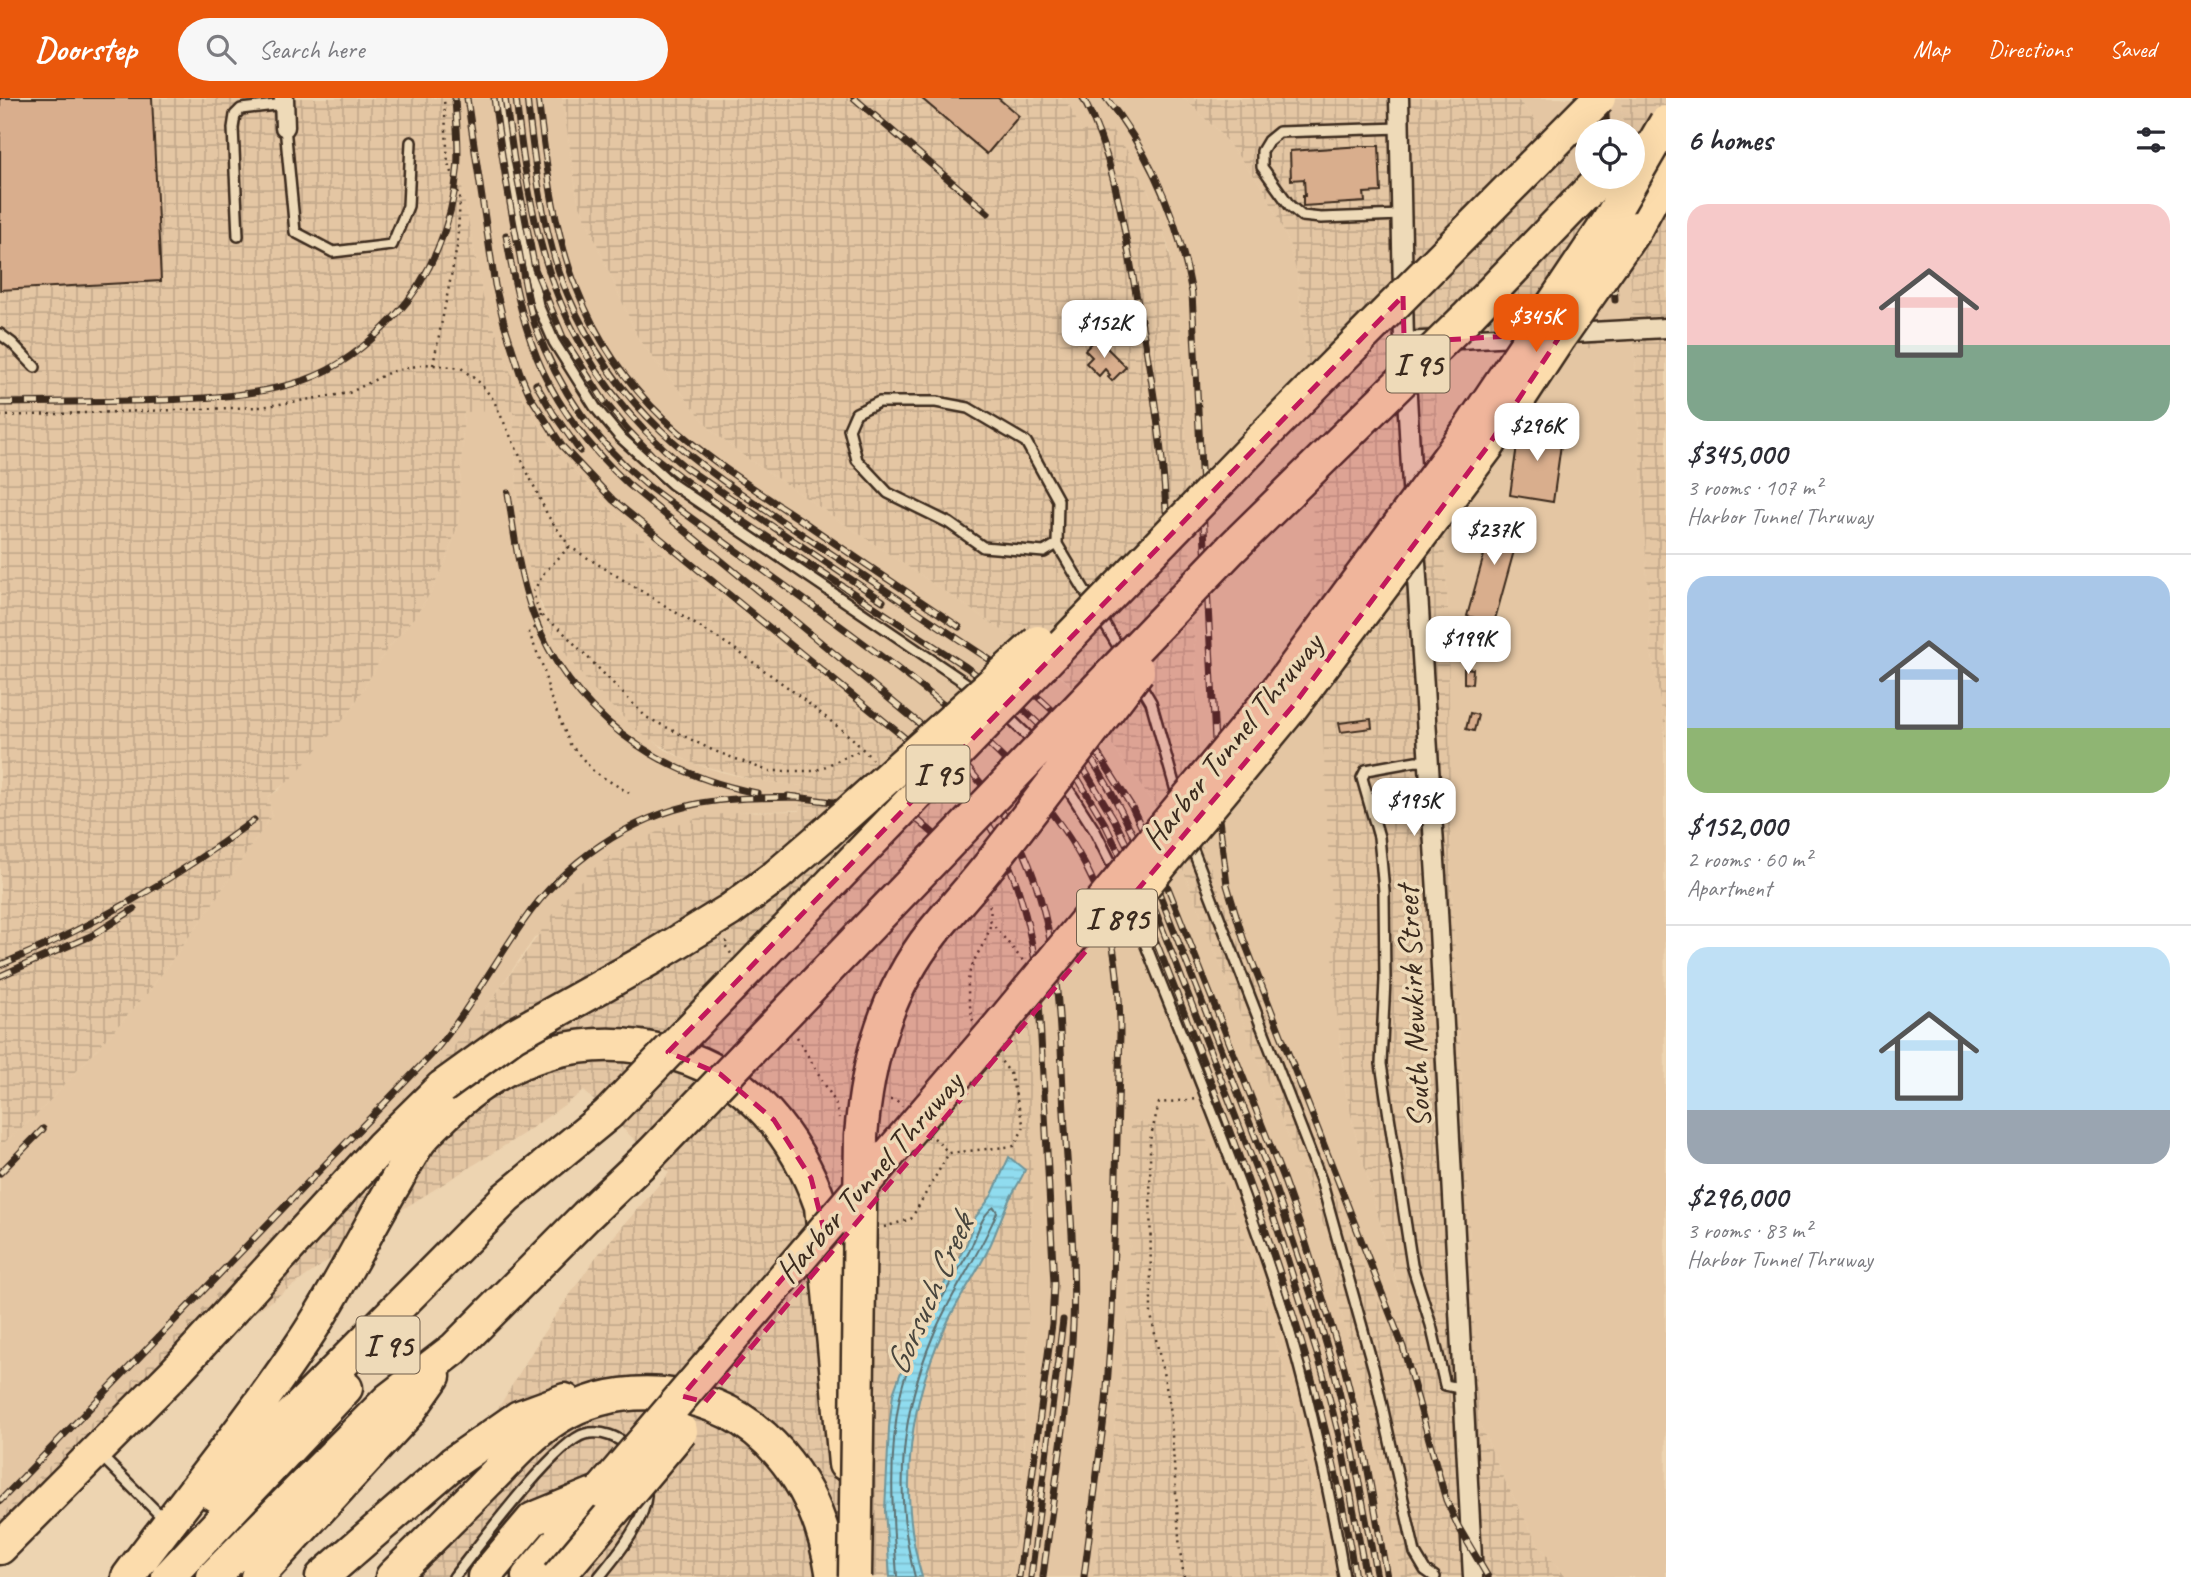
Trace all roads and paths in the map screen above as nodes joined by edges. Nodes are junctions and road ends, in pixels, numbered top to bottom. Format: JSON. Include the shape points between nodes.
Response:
{"nodes":[{"id":1,"x":444,"y":98,"type":"edge"},
{"id":2,"x":501,"y":98,"type":"edge"},
{"id":3,"x":1399,"y":98,"type":"edge"},
{"id":4,"x":1599,"y":98,"type":"edge"},
{"id":5,"x":284,"y":101,"type":"edge"},
{"id":6,"x":1665,"y":115,"type":"edge"},
{"id":7,"x":285,"y":127,"type":"joint"},
{"id":8,"x":1400,"y":128,"type":"junction"},
{"id":9,"x":1645,"y":134,"type":"edge"},
{"id":10,"x":411,"y":142,"type":"dead end"},
{"id":11,"x":1666,"y":173,"type":"edge"},
{"id":12,"x":1590,"y":189,"type":"edge"},
{"id":13,"x":1666,"y":195,"type":"edge"},
{"id":14,"x":1402,"y":215,"type":"junction"},
{"id":15,"x":1636,"y":228,"type":"junction"},
{"id":16,"x":238,"y":236,"type":"dead end"},
{"id":17,"x":1666,"y":328,"type":"edge"},
{"id":18,"x":0,"y":334,"type":"edge"},
{"id":19,"x":1404,"y":342,"type":"junction"},
{"id":20,"x":433,"y":365,"type":"junction"},
{"id":21,"x":35,"y":367,"type":"dead end"},
{"id":22,"x":0,"y":416,"type":"edge"},
{"id":23,"x":1267,"y":433,"type":"junction"},
{"id":24,"x":1057,"y":544,"type":"junction"},
{"id":25,"x":570,"y":547,"type":"junction"},
{"id":26,"x":1231,"y":549,"type":"junction"},
{"id":27,"x":540,"y":615,"type":"junction"},
{"id":28,"x":986,"y":698,"type":"dead end"},
{"id":29,"x":996,"y":706,"type":"dead end"},
{"id":30,"x":863,"y":749,"type":"junction"},
{"id":31,"x":872,"y":758,"type":"dead end"},
{"id":32,"x":1429,"y":762,"type":"junction"},
{"id":33,"x":629,"y":793,"type":"dead end"},
{"id":34,"x":1182,"y":814,"type":"dead end"},
{"id":35,"x":1186,"y":826,"type":"dead end"},
{"id":36,"x":987,"y":897,"type":"dead end"},
{"id":37,"x":990,"y":921,"type":"junction"},
{"id":38,"x":732,"y":935,"type":"dead end"},
{"id":39,"x":732,"y":955,"type":"dead end"},
{"id":40,"x":1024,"y":962,"type":"dead end"},
{"id":41,"x":974,"y":1023,"type":"dead end"},
{"id":42,"x":797,"y":1037,"type":"dead end"},
{"id":43,"x":995,"y":1053,"type":"dead end"},
{"id":44,"x":1206,"y":1098,"type":"junction"},
{"id":45,"x":608,"y":1114,"type":"junction"},
{"id":46,"x":842,"y":1129,"type":"dead end"},
{"id":47,"x":876,"y":1229,"type":"dead end"},
{"id":48,"x":454,"y":1349,"type":"junction"},
{"id":49,"x":1464,"y":1390,"type":"junction"},
{"id":50,"x":611,"y":1396,"type":"junction"},
{"id":51,"x":96,"y":1451,"type":"junction"},
{"id":52,"x":640,"y":1456,"type":"dead end"},
{"id":53,"x":643,"y":1466,"type":"dead end"},
{"id":54,"x":601,"y":1491,"type":"junction"},
{"id":55,"x":168,"y":1523,"type":"junction"},
{"id":56,"x":0,"y":1548,"type":"edge"},
{"id":57,"x":130,"y":1577,"type":"edge"},
{"id":58,"x":168,"y":1577,"type":"edge"},
{"id":59,"x":213,"y":1577,"type":"edge"},
{"id":60,"x":257,"y":1577,"type":"edge"},
{"id":61,"x":322,"y":1577,"type":"edge"},
{"id":62,"x":392,"y":1577,"type":"edge"},
{"id":63,"x":454,"y":1577,"type":"edge"},
{"id":64,"x":484,"y":1577,"type":"edge"},
{"id":65,"x":528,"y":1577,"type":"edge"},
{"id":66,"x":558,"y":1577,"type":"edge"},
{"id":67,"x":599,"y":1577,"type":"edge"},
{"id":68,"x":833,"y":1577,"type":"edge"},
{"id":69,"x":855,"y":1577,"type":"edge"},
{"id":70,"x":1184,"y":1577,"type":"edge"},
{"id":71,"x":1344,"y":1577,"type":"edge"},
{"id":72,"x":1435,"y":1577,"type":"edge"},
{"id":73,"x":1473,"y":1577,"type":"edge"}],
"edges":[{"from":1,"to":20,"type":"path","via":[[448,164],[460,200],[457,247]]},
{"from":2,"to":28,"type":"lane","via":[[514,193],[538,305],[554,342],[595,407],[619,436],[672,484]]},
{"from":3,"to":8,"type":"street","name":"South Newkirk Street"},
{"from":4,"to":23,"type":"highway","number":"I 95","bridge":true},
{"from":5,"to":7,"type":"street"},
{"from":5,"to":16,"type":"lane","via":[[241,109],[235,115]]},
{"from":6,"to":9,"type":"highway"},
{"from":6,"to":54,"type":"highway","name":"Harbor Tunnel Thruway","number":"I 895","bridge":true,"via":[[1608,222],[1468,431],[1278,689],[998,1027]]},
{"from":7,"to":10,"type":"lane","via":[[295,232],[332,253],[392,245],[408,206]]},
{"from":8,"to":14,"type":"street","name":"South Newkirk Street"},
{"from":8,"to":14,"type":"lane","via":[[1279,132],[1262,151],[1262,167],[1302,216]]},
{"from":11,"to":15,"type":"highway","name":"Harbor Tunnel Thruway","number":"I 895"},
{"from":12,"to":26,"type":"highway","number":"I 95","bridge":true},
{"from":13,"to":15,"type":"highway"},
{"from":14,"to":19,"type":"street","name":"South Newkirk Street"},
{"from":15,"to":66,"type":"highway","name":"Harbor Tunnel Thruway","number":"I 895","bridge":true,"via":[[1488,446],[1292,707]]},
{"from":17,"to":19,"type":"street"},
{"from":18,"to":21,"type":"lane"},
{"from":19,"to":32,"type":"street","name":"South Newkirk Street"},
{"from":20,"to":22,"type":"path","via":[[390,372],[349,393],[261,407]]},
{"from":20,"to":25,"type":"path","via":[[461,368],[481,383],[493,399],[548,516]]},
{"from":23,"to":45,"type":"highway","number":"I 95","bridge":true},
{"from":23,"to":51,"type":"highway","bridge":true,"via":[[776,876],[730,911],[514,1035],[442,1087]]},
{"from":24,"to":24,"type":"lane","via":[[1058,500],[1026,442],[968,408],[936,402],[878,402],[856,412],[849,429],[857,460],[888,493],[949,523],[983,547],[1044,552]]},
{"from":24,"to":34,"type":"lane","via":[[1151,702]]},
{"from":25,"to":27,"type":"path","via":[[544,573],[533,592]]},
{"from":25,"to":30,"type":"path","via":[[732,648]]},
{"from":26,"to":48,"type":"highway","number":"I 95","bridge":true,"via":[[650,1156]]},
{"from":26,"to":69,"type":"highway","bridge":true,"via":[[996,858],[932,934],[893,997],[880,1032],[869,1069],[861,1136]]},
{"from":27,"to":30,"type":"path","via":[[559,628],[646,717],[712,750],[768,771],[815,771]]},
{"from":27,"to":33,"type":"path","via":[[538,625],[529,633],[570,744],[594,772]]},
{"from":29,"to":44,"type":"lane","via":[[1051,763],[1094,831],[1121,882]]},
{"from":30,"to":31,"type":"path"},
{"from":32,"to":49,"type":"street","name":"South Newkirk Street"},
{"from":32,"to":49,"type":"lane","via":[[1366,770],[1362,778],[1379,837],[1385,980],[1381,1064],[1412,1265],[1445,1385]]},
{"from":35,"to":72,"type":"lane","via":[[1321,1180],[1374,1370],[1415,1553]]},
{"from":36,"to":37,"type":"path"},
{"from":37,"to":40,"type":"path"},
{"from":37,"to":41,"type":"path","via":[[990,931],[970,972],[967,994]]},
{"from":38,"to":39,"type":"path","via":[[724,944]]},
{"from":42,"to":46,"type":"path","via":[[835,1102]]},
{"from":43,"to":47,"type":"path","via":[[1010,1073],[1024,1127],[1014,1146],[948,1153],[911,1219]]},
{"from":44,"to":70,"type":"path","via":[[1159,1103],[1150,1140],[1151,1315],[1170,1406]]},
{"from":44,"to":71,"type":"lane","via":[[1284,1314],[1320,1453]]},
{"from":45,"to":57,"type":"highway","number":"I 95","via":[[506,1198]]},
{"from":45,"to":58,"type":"highway","number":"I 95"},
{"from":48,"to":59,"type":"highway","number":"I 95","via":[[388,1400]]},
{"from":48,"to":60,"type":"highway","number":"I 95","via":[[408,1413]]},
{"from":49,"to":73,"type":"street","name":"South Newkirk Street"},
{"from":50,"to":61,"type":"highway","via":[[579,1395],[519,1417],[453,1463]]},
{"from":50,"to":62,"type":"highway","via":[[580,1405],[527,1441]]},
{"from":50,"to":68,"type":"highway","via":[[644,1392],[700,1399],[754,1427],[777,1450],[813,1503]]},
{"from":51,"to":55,"type":"lane"},
{"from":51,"to":56,"type":"highway"},
{"from":52,"to":63,"type":"lane","via":[[601,1432],[583,1434],[567,1444]]},
{"from":53,"to":67,"type":"lane","via":[[646,1493],[639,1519]]},
{"from":54,"to":64,"type":"highway","via":[[533,1519]]},
{"from":54,"to":65,"type":"highway","name":"Harbor Tunnel Thruway","number":"I 895"},
{"from":55,"to":57,"type":"highway"},
{"from":55,"to":69,"type":"highway","bridge":true,"via":[[307,1337],[420,1141],[457,1103],[506,1068],[565,1048],[626,1045],[698,1061],[720,1074],[780,1128],[811,1178],[821,1206]]}]}
